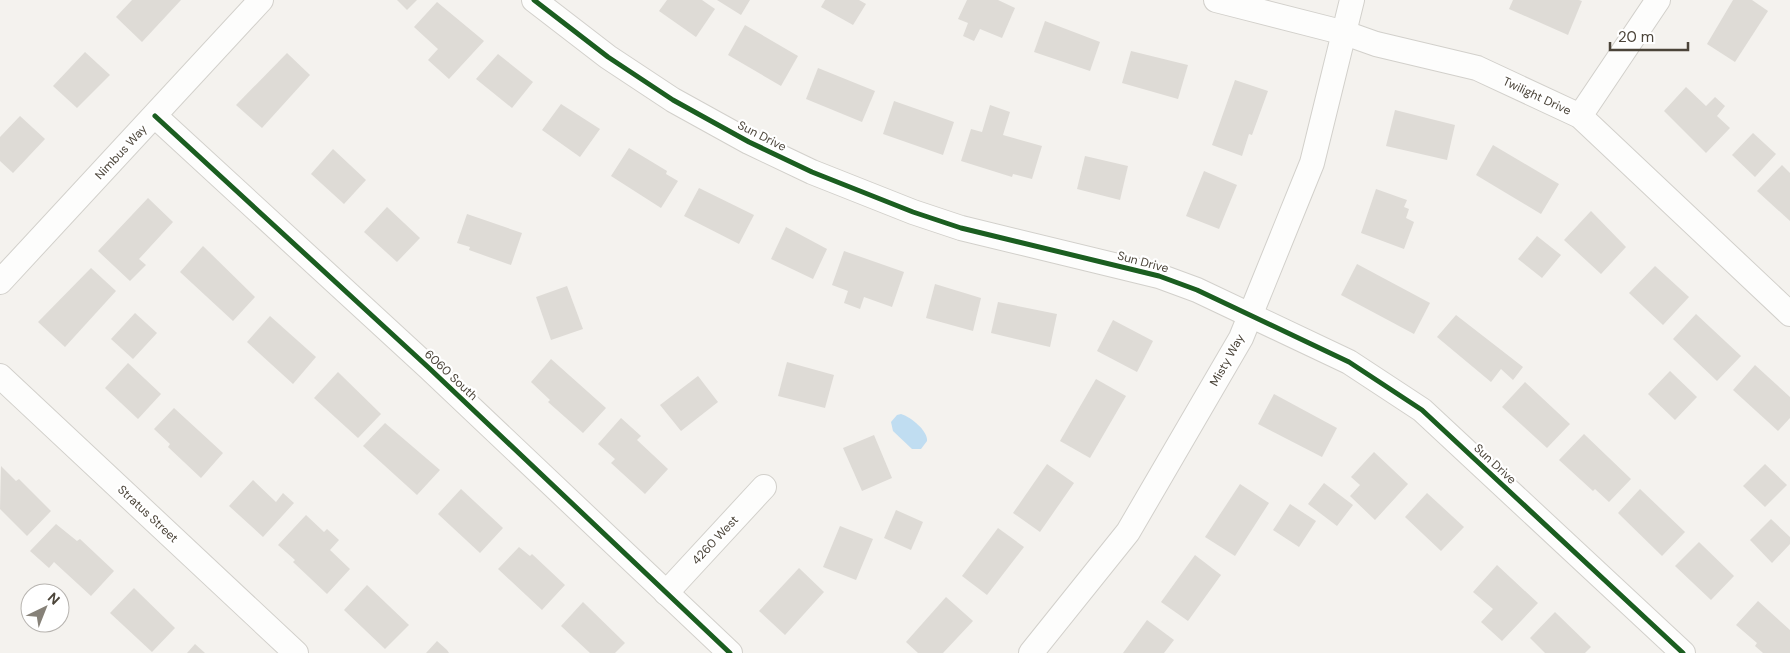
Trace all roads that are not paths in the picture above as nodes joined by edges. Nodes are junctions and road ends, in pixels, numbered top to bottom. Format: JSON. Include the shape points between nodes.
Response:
{"nodes":[{"id":1,"x":261,"y":0,"type":"edge"},
{"id":2,"x":534,"y":0,"type":"edge"},
{"id":3,"x":1216,"y":0,"type":"edge"},
{"id":4,"x":1352,"y":0,"type":"edge"},
{"id":5,"x":1658,"y":0,"type":"edge"},
{"id":6,"x":1346,"y":33,"type":"junction"},
{"id":7,"x":155,"y":116,"type":"junction"},
{"id":8,"x":1580,"y":116,"type":"junction"},
{"id":9,"x":0,"y":282,"type":"edge"},
{"id":10,"x":1789,"y":312,"type":"edge"},
{"id":11,"x":1250,"y":315,"type":"junction"},
{"id":12,"x":0,"y":376,"type":"edge"},
{"id":13,"x":764,"y":487,"type":"dead end"},
{"id":14,"x":666,"y":593,"type":"junction"},
{"id":15,"x":296,"y":653,"type":"edge"},
{"id":16,"x":730,"y":653,"type":"edge"},
{"id":17,"x":1031,"y":653,"type":"edge"},
{"id":18,"x":1683,"y":653,"type":"edge"}],
"edges":[{"from":1,"to":7,"type":"street","name":"Nimbus Way"},
{"from":2,"to":11,"type":"street","name":"Sun Drive","via":[[608,57],[673,100],[812,172],[961,228],[1159,276]]},
{"from":3,"to":6,"type":"street","name":"Twilight Drive"},
{"from":4,"to":6,"type":"street","name":"Misty Way"},
{"from":5,"to":8,"type":"street"},
{"from":6,"to":8,"type":"street","name":"Twilight Drive","via":[[1376,44],[1477,68]]},
{"from":6,"to":11,"type":"street","name":"Misty Way","via":[[1312,162]]},
{"from":7,"to":9,"type":"street","name":"Nimbus Way"},
{"from":7,"to":14,"type":"street","name":"6060 South","via":[[429,368]]},
{"from":8,"to":10,"type":"street","name":"Twilight Drive"},
{"from":11,"to":17,"type":"street","name":"Misty Way","via":[[1241,338],[1128,532]]},
{"from":11,"to":18,"type":"street","name":"Sun Drive","via":[[1349,362],[1422,410]]},
{"from":12,"to":15,"type":"street","name":"Stratus Street"},
{"from":13,"to":14,"type":"street","name":"4260 West"},
{"from":14,"to":16,"type":"street","name":"6060 South"}]}
